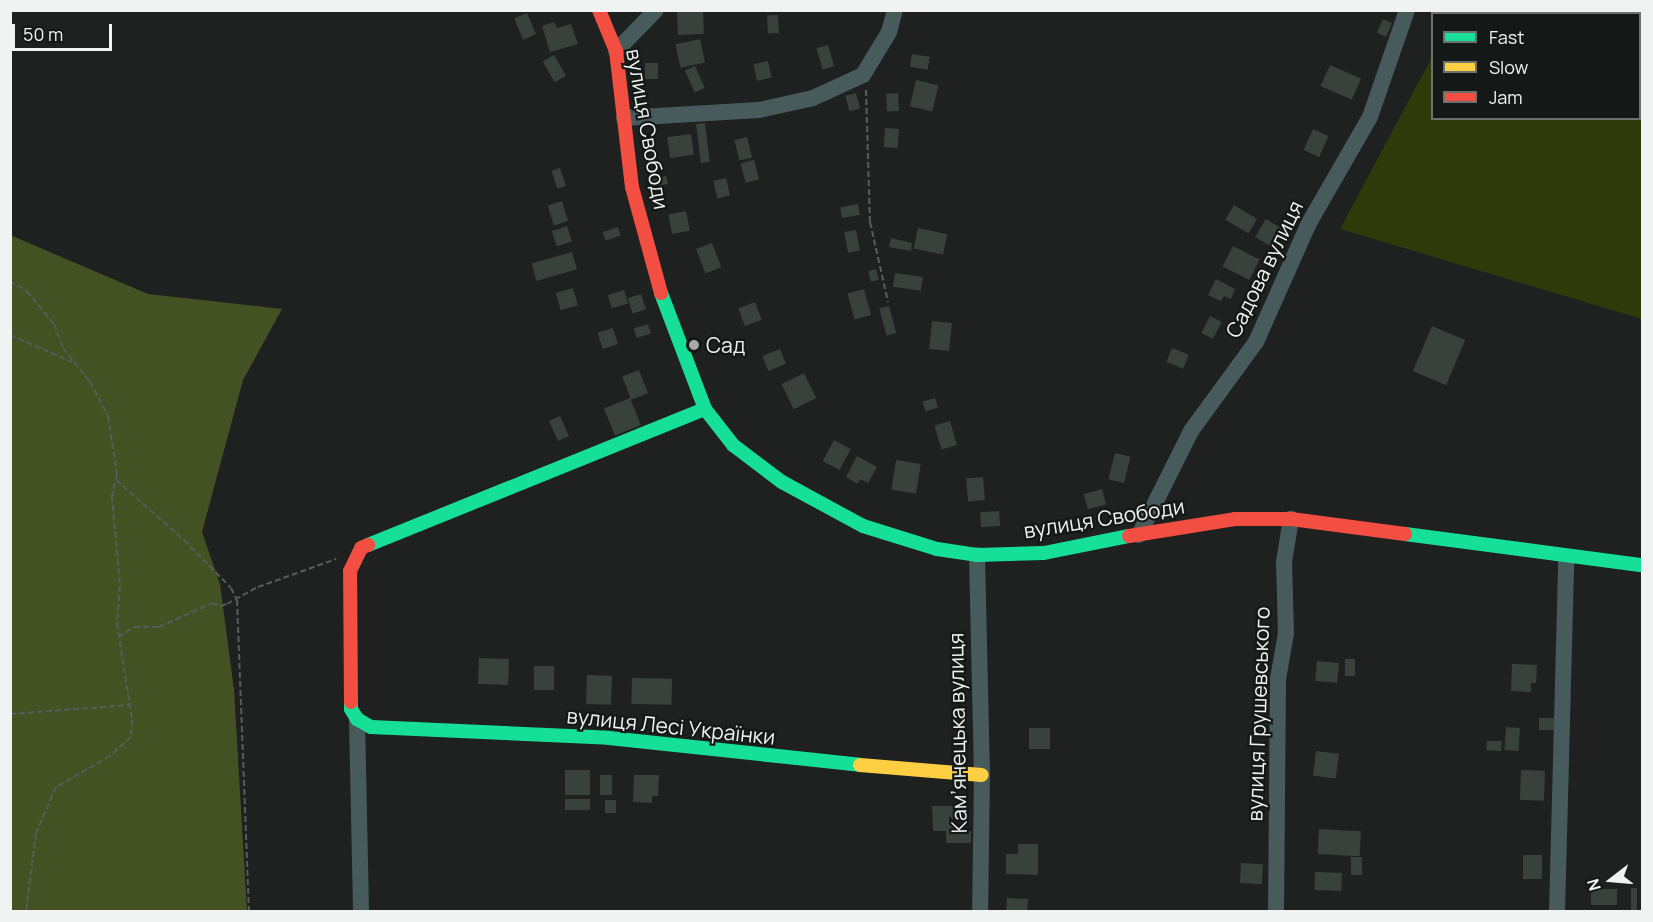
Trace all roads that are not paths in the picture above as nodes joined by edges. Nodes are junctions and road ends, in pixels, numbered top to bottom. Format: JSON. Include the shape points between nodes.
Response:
{"nodes":[{"id":1,"x":599,"y":10,"type":"edge"},
{"id":2,"x":656,"y":10,"type":"edge"},
{"id":3,"x":895,"y":10,"type":"edge"},
{"id":4,"x":1407,"y":10,"type":"edge"},
{"id":5,"x":616,"y":51,"type":"junction"},
{"id":6,"x":624,"y":118,"type":"junction"},
{"id":7,"x":705,"y":409,"type":"junction"},
{"id":8,"x":1292,"y":519,"type":"junction"},
{"id":9,"x":1139,"y":535,"type":"junction"},
{"id":10,"x":977,"y":555,"type":"junction"},
{"id":11,"x":1566,"y":557,"type":"junction"},
{"id":12,"x":1642,"y":566,"type":"edge"},
{"id":13,"x":357,"y":719,"type":"junction"},
{"id":14,"x":982,"y":775,"type":"junction"},
{"id":15,"x":361,"y":912,"type":"edge"},
{"id":16,"x":980,"y":912,"type":"edge"},
{"id":17,"x":1276,"y":912,"type":"edge"},
{"id":18,"x":1557,"y":912,"type":"edge"}],
"edges":[{"from":1,"to":5,"type":"street","name":"вулиця Свободи"},
{"from":2,"to":5,"type":"street"},
{"from":3,"to":6,"type":"street","via":[[889,32],[863,75],[813,98],[759,110]]},
{"from":4,"to":9,"type":"street","name":"Садова вулиця","via":[[1370,117],[1309,223],[1256,342],[1191,431]]},
{"from":5,"to":6,"type":"street","name":"вулиця Свободи"},
{"from":6,"to":7,"type":"street","name":"вулиця Свободи","via":[[632,187],[664,304]]},
{"from":7,"to":10,"type":"street","name":"вулиця Свободи","via":[[733,445],[782,482],[863,526],[937,549]]},
{"from":7,"to":13,"type":"street","via":[[361,548],[350,571],[351,709]]},
{"from":8,"to":9,"type":"street","name":"вулиця Свободи","via":[[1235,519]]},
{"from":8,"to":11,"type":"street","name":"вулиця Свободи"},
{"from":8,"to":17,"type":"street","name":"вулиця Грушевського","via":[[1284,562],[1287,633],[1278,679]]},
{"from":9,"to":10,"type":"street","name":"вулиця Свободи","via":[[1044,553]]},
{"from":10,"to":14,"type":"street","name":"Камʼянецька вулиця"},
{"from":11,"to":12,"type":"street","name":"вулиця Свободи"},
{"from":11,"to":18,"type":"street"},
{"from":13,"to":14,"type":"street","name":"вулиця Лесі Українки","via":[[371,727],[609,738]]},
{"from":13,"to":15,"type":"street"},
{"from":14,"to":16,"type":"street","name":"Камʼянецька вулиця"}]}
